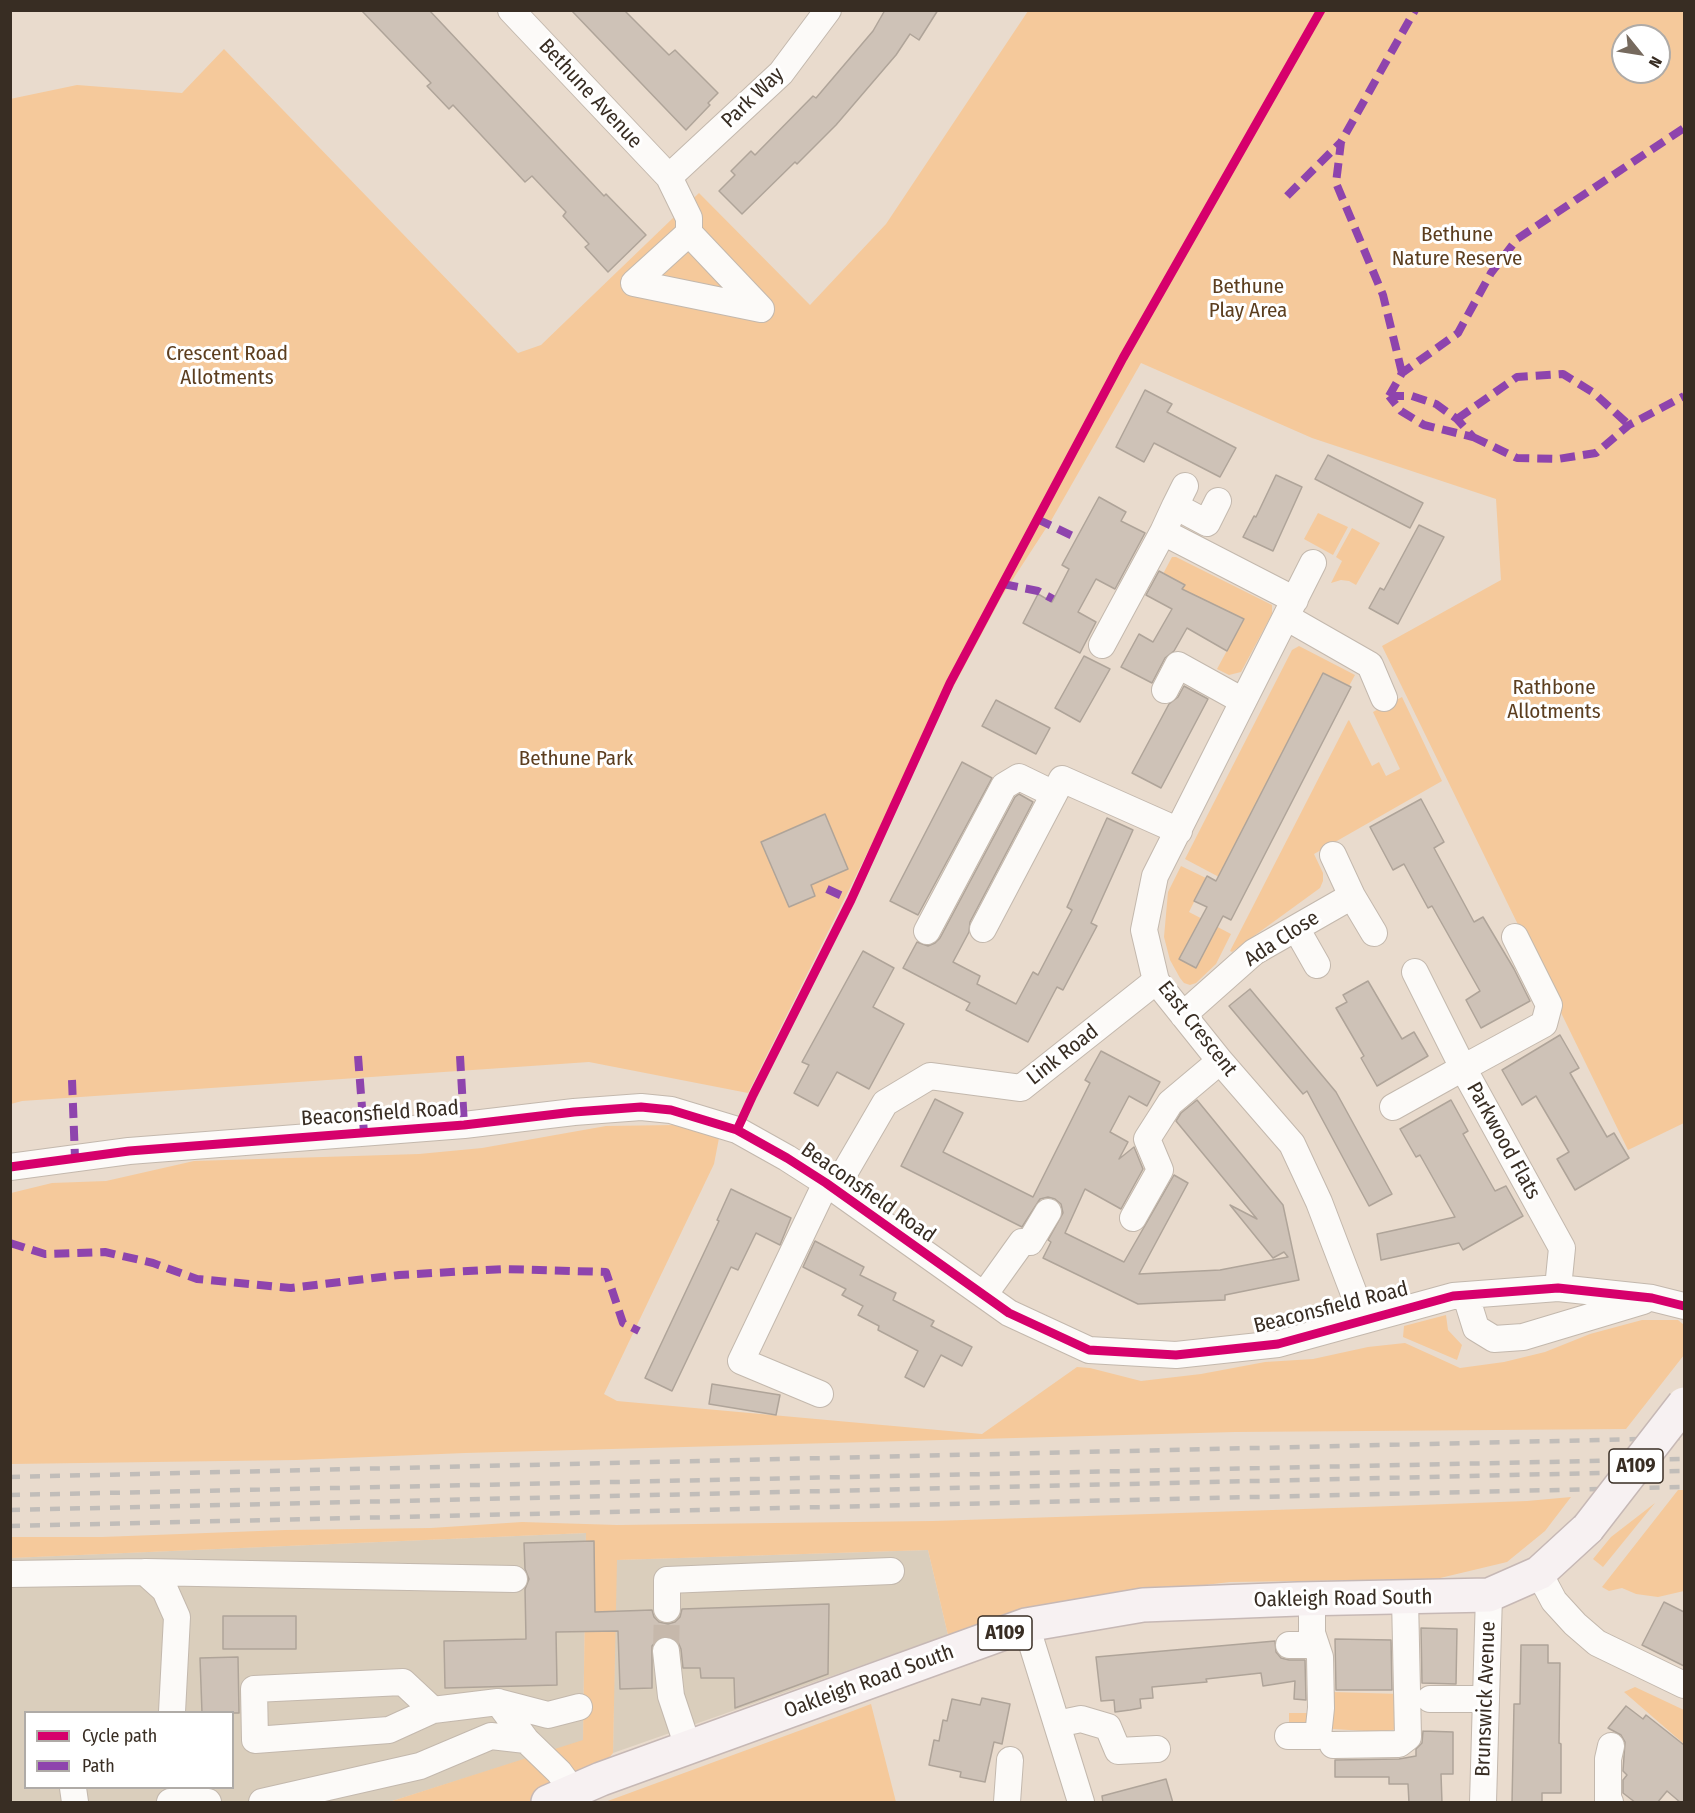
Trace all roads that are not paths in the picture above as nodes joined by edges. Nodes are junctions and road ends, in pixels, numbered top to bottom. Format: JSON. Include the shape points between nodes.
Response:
{"nodes":[{"id":1,"x":511,"y":10,"type":"edge"},
{"id":2,"x":828,"y":10,"type":"edge"},
{"id":3,"x":669,"y":177,"type":"junction"},
{"id":4,"x":689,"y":234,"type":"dead end"},
{"id":5,"x":1218,"y":501,"type":"dead end"},
{"id":6,"x":1163,"y":532,"type":"junction"},
{"id":7,"x":1313,"y":563,"type":"dead end"},
{"id":8,"x":1290,"y":608,"type":"junction"},
{"id":9,"x":1102,"y":645,"type":"dead end"},
{"id":10,"x":1165,"y":690,"type":"dead end"},
{"id":11,"x":1384,"y":698,"type":"dead end"},
{"id":12,"x":1243,"y":701,"type":"junction"},
{"id":13,"x":1054,"y":794,"type":"junction"},
{"id":14,"x":1179,"y":831,"type":"junction"},
{"id":15,"x":1333,"y":855,"type":"dead end"},
{"id":16,"x":1352,"y":896,"type":"junction"},
{"id":17,"x":1296,"y":928,"type":"junction"},
{"id":18,"x":982,"y":929,"type":"dead end"},
{"id":19,"x":927,"y":931,"type":"dead end"},
{"id":20,"x":1374,"y":933,"type":"dead end"},
{"id":21,"x":1515,"y":938,"type":"dead end"},
{"id":22,"x":1317,"y":965,"type":"dead end"},
{"id":23,"x":1415,"y":972,"type":"dead end"},
{"id":24,"x":1156,"y":981,"type":"junction"},
{"id":25,"x":1183,"y":1016,"type":"junction"},
{"id":26,"x":1220,"y":1061,"type":"junction"},
{"id":27,"x":1463,"y":1068,"type":"junction"},
{"id":28,"x":1393,"y":1107,"type":"dead end"},
{"id":29,"x":10,"y":1167,"type":"edge"},
{"id":30,"x":831,"y":1186,"type":"junction"},
{"id":31,"x":1048,"y":1212,"type":"dead end"},
{"id":32,"x":1133,"y":1218,"type":"dead end"},
{"id":33,"x":1558,"y":1288,"type":"junction"},
{"id":34,"x":984,"y":1295,"type":"junction"},
{"id":35,"x":1466,"y":1296,"type":"junction"},
{"id":36,"x":1652,"y":1298,"type":"junction"},
{"id":37,"x":1684,"y":1306,"type":"edge"},
{"id":38,"x":1364,"y":1320,"type":"junction"},
{"id":39,"x":820,"y":1394,"type":"dead end"},
{"id":40,"x":1684,"y":1404,"type":"edge"},
{"id":41,"x":891,"y":1571,"type":"dead end"},
{"id":42,"x":144,"y":1572,"type":"junction"},
{"id":43,"x":1539,"y":1573,"type":"junction"},
{"id":44,"x":10,"y":1574,"type":"edge"},
{"id":45,"x":514,"y":1579,"type":"dead end"},
{"id":46,"x":1489,"y":1595,"type":"junction"},
{"id":47,"x":1312,"y":1598,"type":"junction"},
{"id":48,"x":1406,"y":1598,"type":"junction"},
{"id":49,"x":667,"y":1609,"type":"tunnel mouth"},
{"id":50,"x":1026,"y":1625,"type":"junction"},
{"id":51,"x":1316,"y":1645,"type":"junction"},
{"id":52,"x":1289,"y":1646,"type":"dead end"},
{"id":53,"x":666,"y":1651,"type":"tunnel mouth"},
{"id":54,"x":1684,"y":1685,"type":"edge"},
{"id":55,"x":1430,"y":1699,"type":"dead end"},
{"id":56,"x":1486,"y":1699,"type":"junction"},
{"id":57,"x":498,"y":1702,"type":"junction"},
{"id":58,"x":579,"y":1707,"type":"dead end"},
{"id":59,"x":433,"y":1710,"type":"junction"},
{"id":60,"x":172,"y":1711,"type":"edge"},
{"id":61,"x":1057,"y":1724,"type":"junction"},
{"id":62,"x":1288,"y":1736,"type":"dead end"},
{"id":63,"x":526,"y":1740,"type":"junction"},
{"id":64,"x":1323,"y":1743,"type":"junction"},
{"id":65,"x":1611,"y":1746,"type":"dead end"},
{"id":66,"x":688,"y":1747,"type":"junction"},
{"id":67,"x":1157,"y":1749,"type":"dead end"},
{"id":68,"x":1010,"y":1760,"type":"dead end"},
{"id":69,"x":560,"y":1797,"type":"edge"},
{"id":70,"x":1608,"y":1802,"type":"edge"},
{"id":71,"x":262,"y":1803,"type":"edge"},
{"id":72,"x":1007,"y":1803,"type":"edge"},
{"id":73,"x":1081,"y":1803,"type":"edge"},
{"id":74,"x":1483,"y":1803,"type":"edge"}],
"edges":[{"from":1,"to":3,"type":"street","name":"Bethune Avenue"},
{"from":2,"to":3,"type":"street","name":"Park Way","via":[[781,73]]},
{"from":3,"to":4,"type":"street","name":"Bethune Avenue","via":[[689,218]]},
{"from":5,"to":6,"type":"street","via":[[1207,523],[1180,496]]},
{"from":6,"to":8,"type":"street"},
{"from":6,"to":9,"type":"street"},
{"from":7,"to":8,"type":"street","name":"East Crescent"},
{"from":8,"to":11,"type":"street","via":[[1370,664]]},
{"from":8,"to":12,"type":"street","name":"East Crescent"},
{"from":10,"to":12,"type":"street","via":[[1178,665]]},
{"from":12,"to":14,"type":"street","name":"East Crescent"},
{"from":13,"to":14,"type":"street","via":[[1062,779]]},
{"from":13,"to":18,"type":"street"},
{"from":13,"to":19,"type":"street","via":[[1019,777],[1004,786]]},
{"from":14,"to":24,"type":"street","name":"East Crescent","via":[[1155,876],[1144,930]]},
{"from":15,"to":16,"type":"street"},
{"from":16,"to":17,"type":"street","name":"Ada Close"},
{"from":16,"to":20,"type":"street"},
{"from":17,"to":22,"type":"street"},
{"from":17,"to":25,"type":"street","name":"Ada Close","via":[[1254,952]]},
{"from":21,"to":27,"type":"street","name":"Parkwood Flats","via":[[1549,1005],[1544,1024]]},
{"from":23,"to":27,"type":"street"},
{"from":24,"to":25,"type":"street","name":"East Crescent"},
{"from":24,"to":30,"type":"street","name":"Link Road","via":[[1021,1088],[930,1076],[885,1103]]},
{"from":25,"to":26,"type":"street","name":"East Crescent"},
{"from":26,"to":32,"type":"street","via":[[1170,1103],[1147,1139],[1160,1170]]},
{"from":26,"to":38,"type":"street","name":"East Crescent","via":[[1292,1144],[1319,1202]]},
{"from":27,"to":28,"type":"street"},
{"from":27,"to":33,"type":"street","name":"Parkwood Flats","via":[[1562,1248]]},
{"from":29,"to":30,"type":"street","name":"Beaconsfield Road","via":[[129,1151],[641,1107],[671,1110],[737,1130]]},
{"from":30,"to":34,"type":"street","name":"Beaconsfield Road"},
{"from":30,"to":39,"type":"street","name":"Link Road","via":[[741,1361]]},
{"from":31,"to":34,"type":"street","via":[[1030,1242],[1022,1242]]},
{"from":33,"to":35,"type":"street","name":"Beaconsfield Road"},
{"from":33,"to":36,"type":"street","name":"Beaconsfield Road"},
{"from":34,"to":38,"type":"street","name":"Beaconsfield Road","via":[[1009,1313],[1089,1350],[1176,1355],[1278,1344]]},
{"from":35,"to":36,"type":"street","via":[[1476,1328],[1494,1340],[1523,1337]]},
{"from":35,"to":38,"type":"street","name":"Beaconsfield Road"},
{"from":36,"to":37,"type":"street","name":"Beaconsfield Road"},
{"from":40,"to":43,"type":"main road","number":"A109","bridge":true,"via":[[1588,1528]]},
{"from":41,"to":49,"type":"street","via":[[667,1580]]},
{"from":42,"to":44,"type":"street"},
{"from":42,"to":45,"type":"street"},
{"from":42,"to":60,"type":"street","via":[[165,1590],[177,1617]]},
{"from":43,"to":46,"type":"main road","number":"A109"},
{"from":43,"to":54,"type":"street","via":[[1554,1601],[1597,1643]]},
{"from":46,"to":48,"type":"main road","name":"Oakleigh Road South","number":"A109"},
{"from":46,"to":56,"type":"street","name":"Brunswick Avenue"},
{"from":47,"to":48,"type":"main road","name":"Oakleigh Road South","number":"A109"},
{"from":47,"to":50,"type":"main road","name":"Oakleigh Road South","number":"A109","via":[[1143,1605]]},
{"from":47,"to":51,"type":"street"},
{"from":48,"to":64,"type":"street","via":[[1408,1737],[1399,1744]]},
{"from":50,"to":61,"type":"street"},
{"from":50,"to":66,"type":"main road","name":"Oakleigh Road South","number":"A109"},
{"from":51,"to":52,"type":"street"},
{"from":51,"to":64,"type":"street","via":[[1320,1657]]},
{"from":53,"to":66,"type":"street","via":[[671,1696]]},
{"from":55,"to":56,"type":"street"},
{"from":56,"to":74,"type":"street","name":"Brunswick Avenue"},
{"from":57,"to":58,"type":"street","via":[[548,1715]]},
{"from":57,"to":59,"type":"street"},
{"from":57,"to":63,"type":"street"},
{"from":59,"to":59,"type":"street","via":[[389,1730],[255,1740],[254,1689],[403,1682]]},
{"from":61,"to":67,"type":"street","via":[[1081,1719],[1108,1727],[1118,1751]]},
{"from":61,"to":73,"type":"street"},
{"from":62,"to":64,"type":"street"},
{"from":63,"to":69,"type":"street","via":[[559,1772]]},
{"from":63,"to":71,"type":"street","via":[[491,1736],[420,1766]]},
{"from":65,"to":70,"type":"street"},
{"from":66,"to":69,"type":"main road","name":"Oakleigh Road South","number":"A109"},
{"from":68,"to":72,"type":"street"}]}
